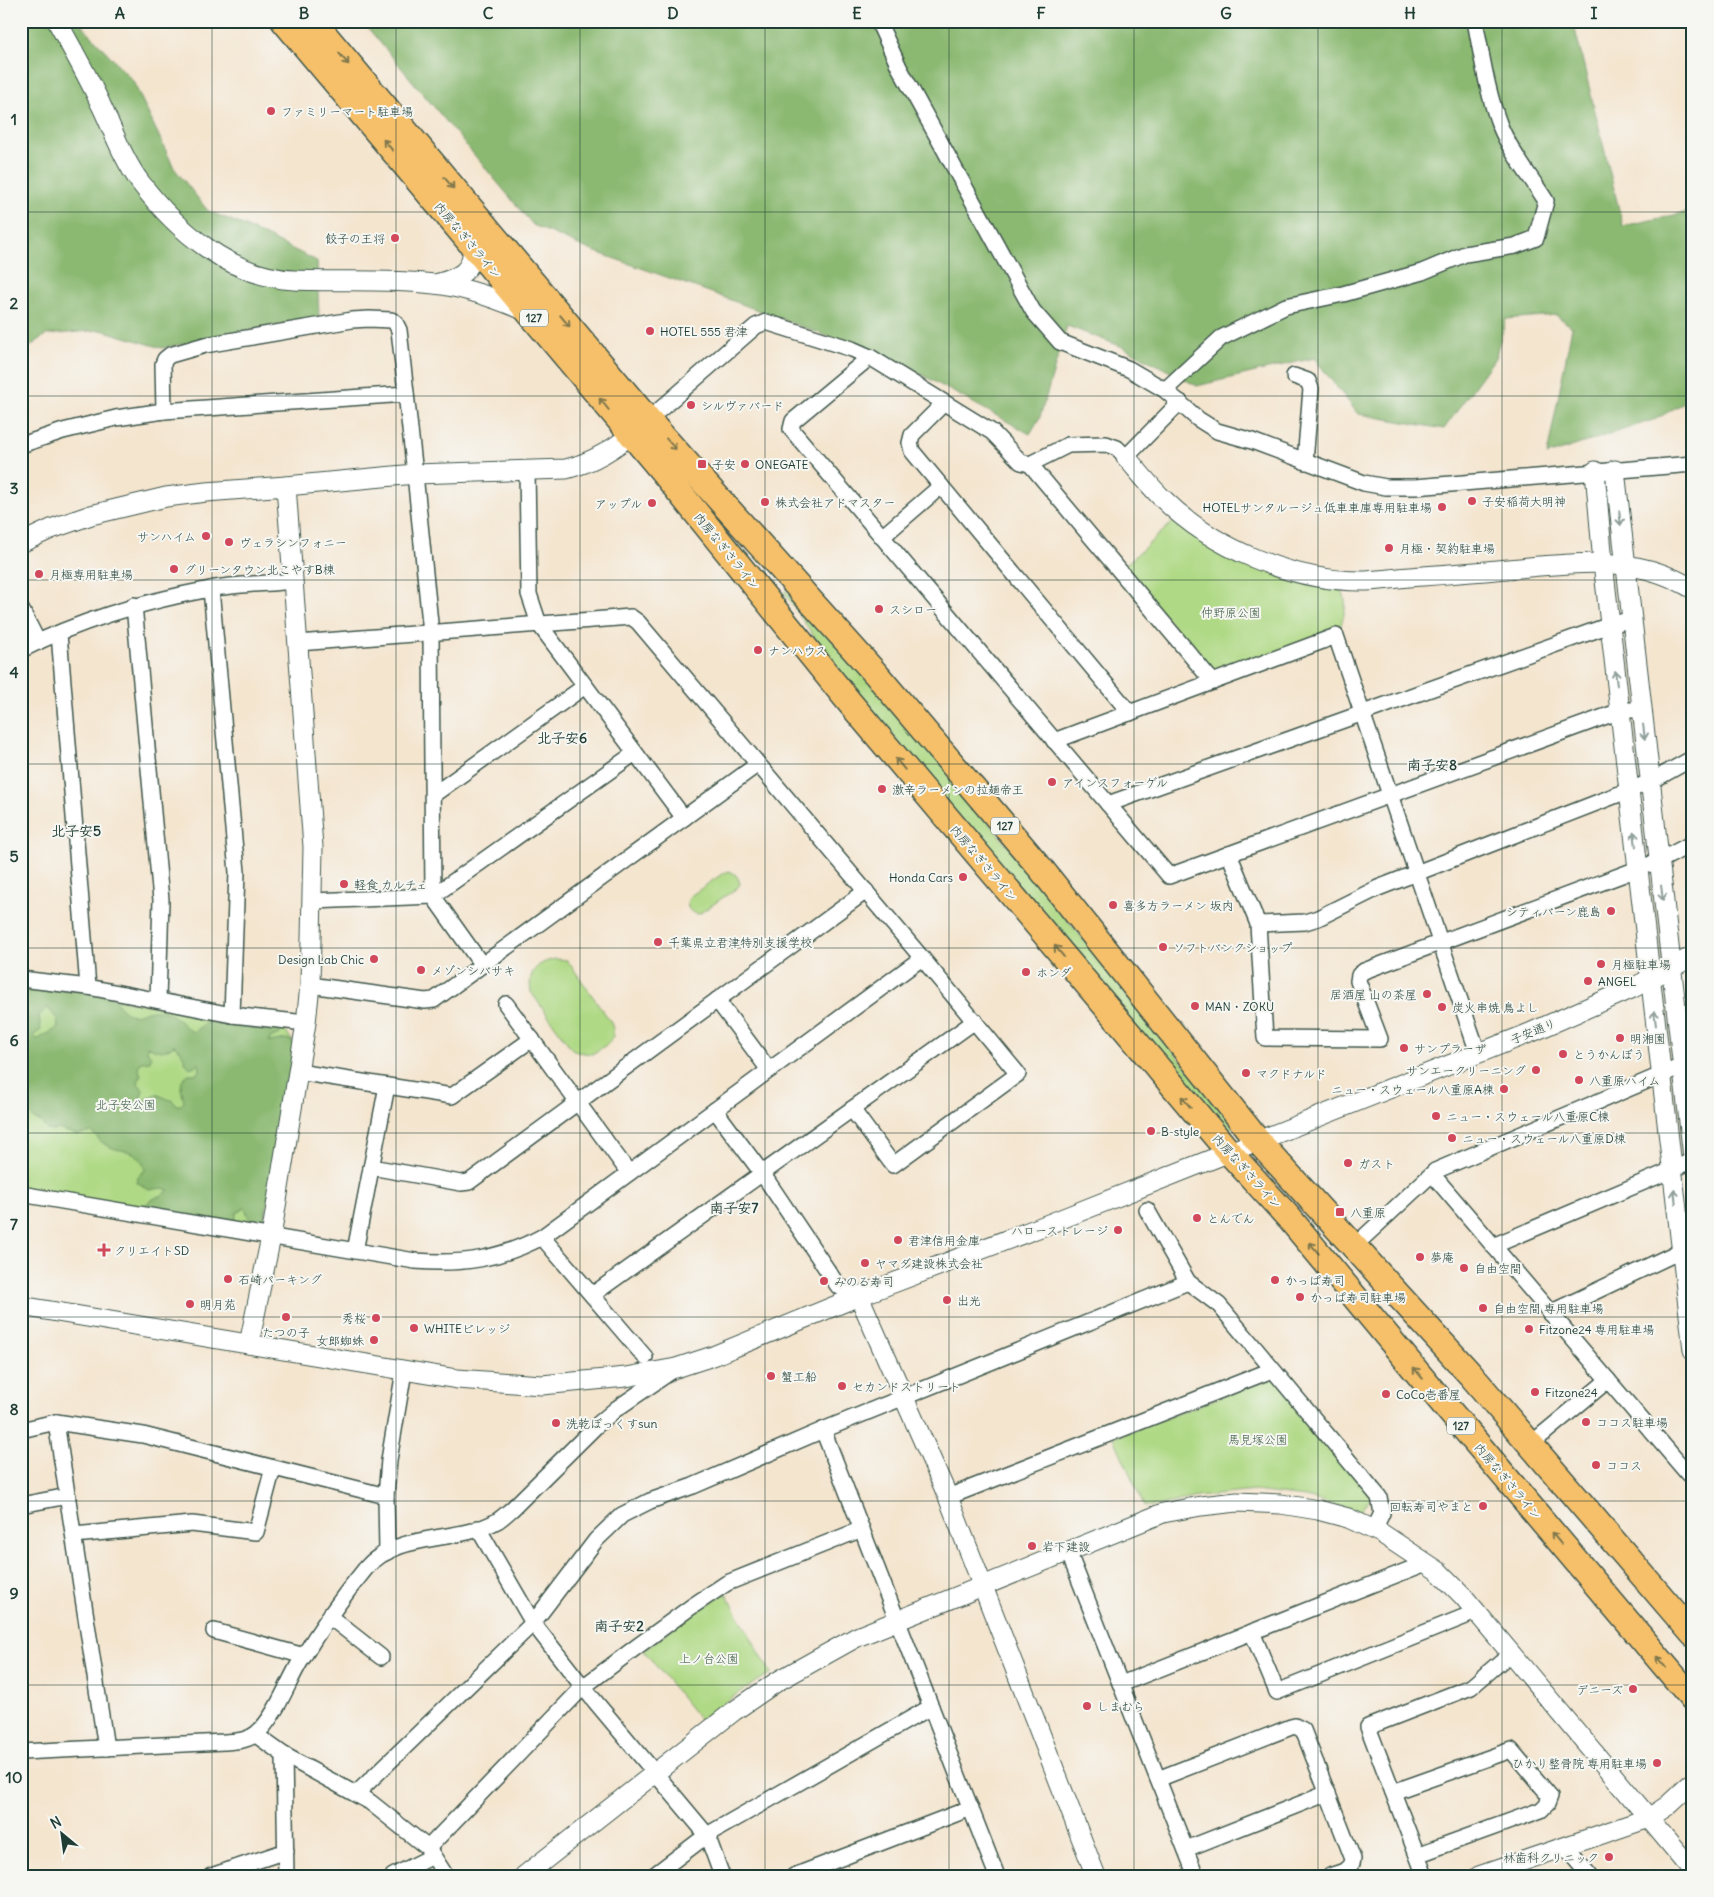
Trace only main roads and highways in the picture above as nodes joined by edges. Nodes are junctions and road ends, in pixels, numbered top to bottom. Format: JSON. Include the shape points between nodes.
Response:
{"nodes":[{"id":1,"x":284,"y":21,"type":"edge"},
{"id":2,"x":313,"y":21,"type":"edge"},
{"id":3,"x":639,"y":428,"type":"junction"},
{"id":4,"x":1693,"y":1634,"type":"edge"},
{"id":5,"x":1693,"y":1699,"type":"edge"}],
"edges":[{"from":3,"to":1,"type":"highway","name":"内房なぎさライン","number":"127","one_way":true,"via":[[529,312]]},
{"from":2,"to":3,"type":"highway","name":"内房なぎさライン","number":"127","one_way":true},
{"from":3,"to":4,"type":"highway","name":"内房なぎさライン","number":"127","one_way":true,"via":[[876,674],[1029,855],[1258,1140],[1470,1374]]},
{"from":5,"to":3,"type":"highway","name":"内房なぎさライン","number":"127","one_way":true,"via":[[1290,1219],[1229,1152],[850,704],[664,473]]}]}
